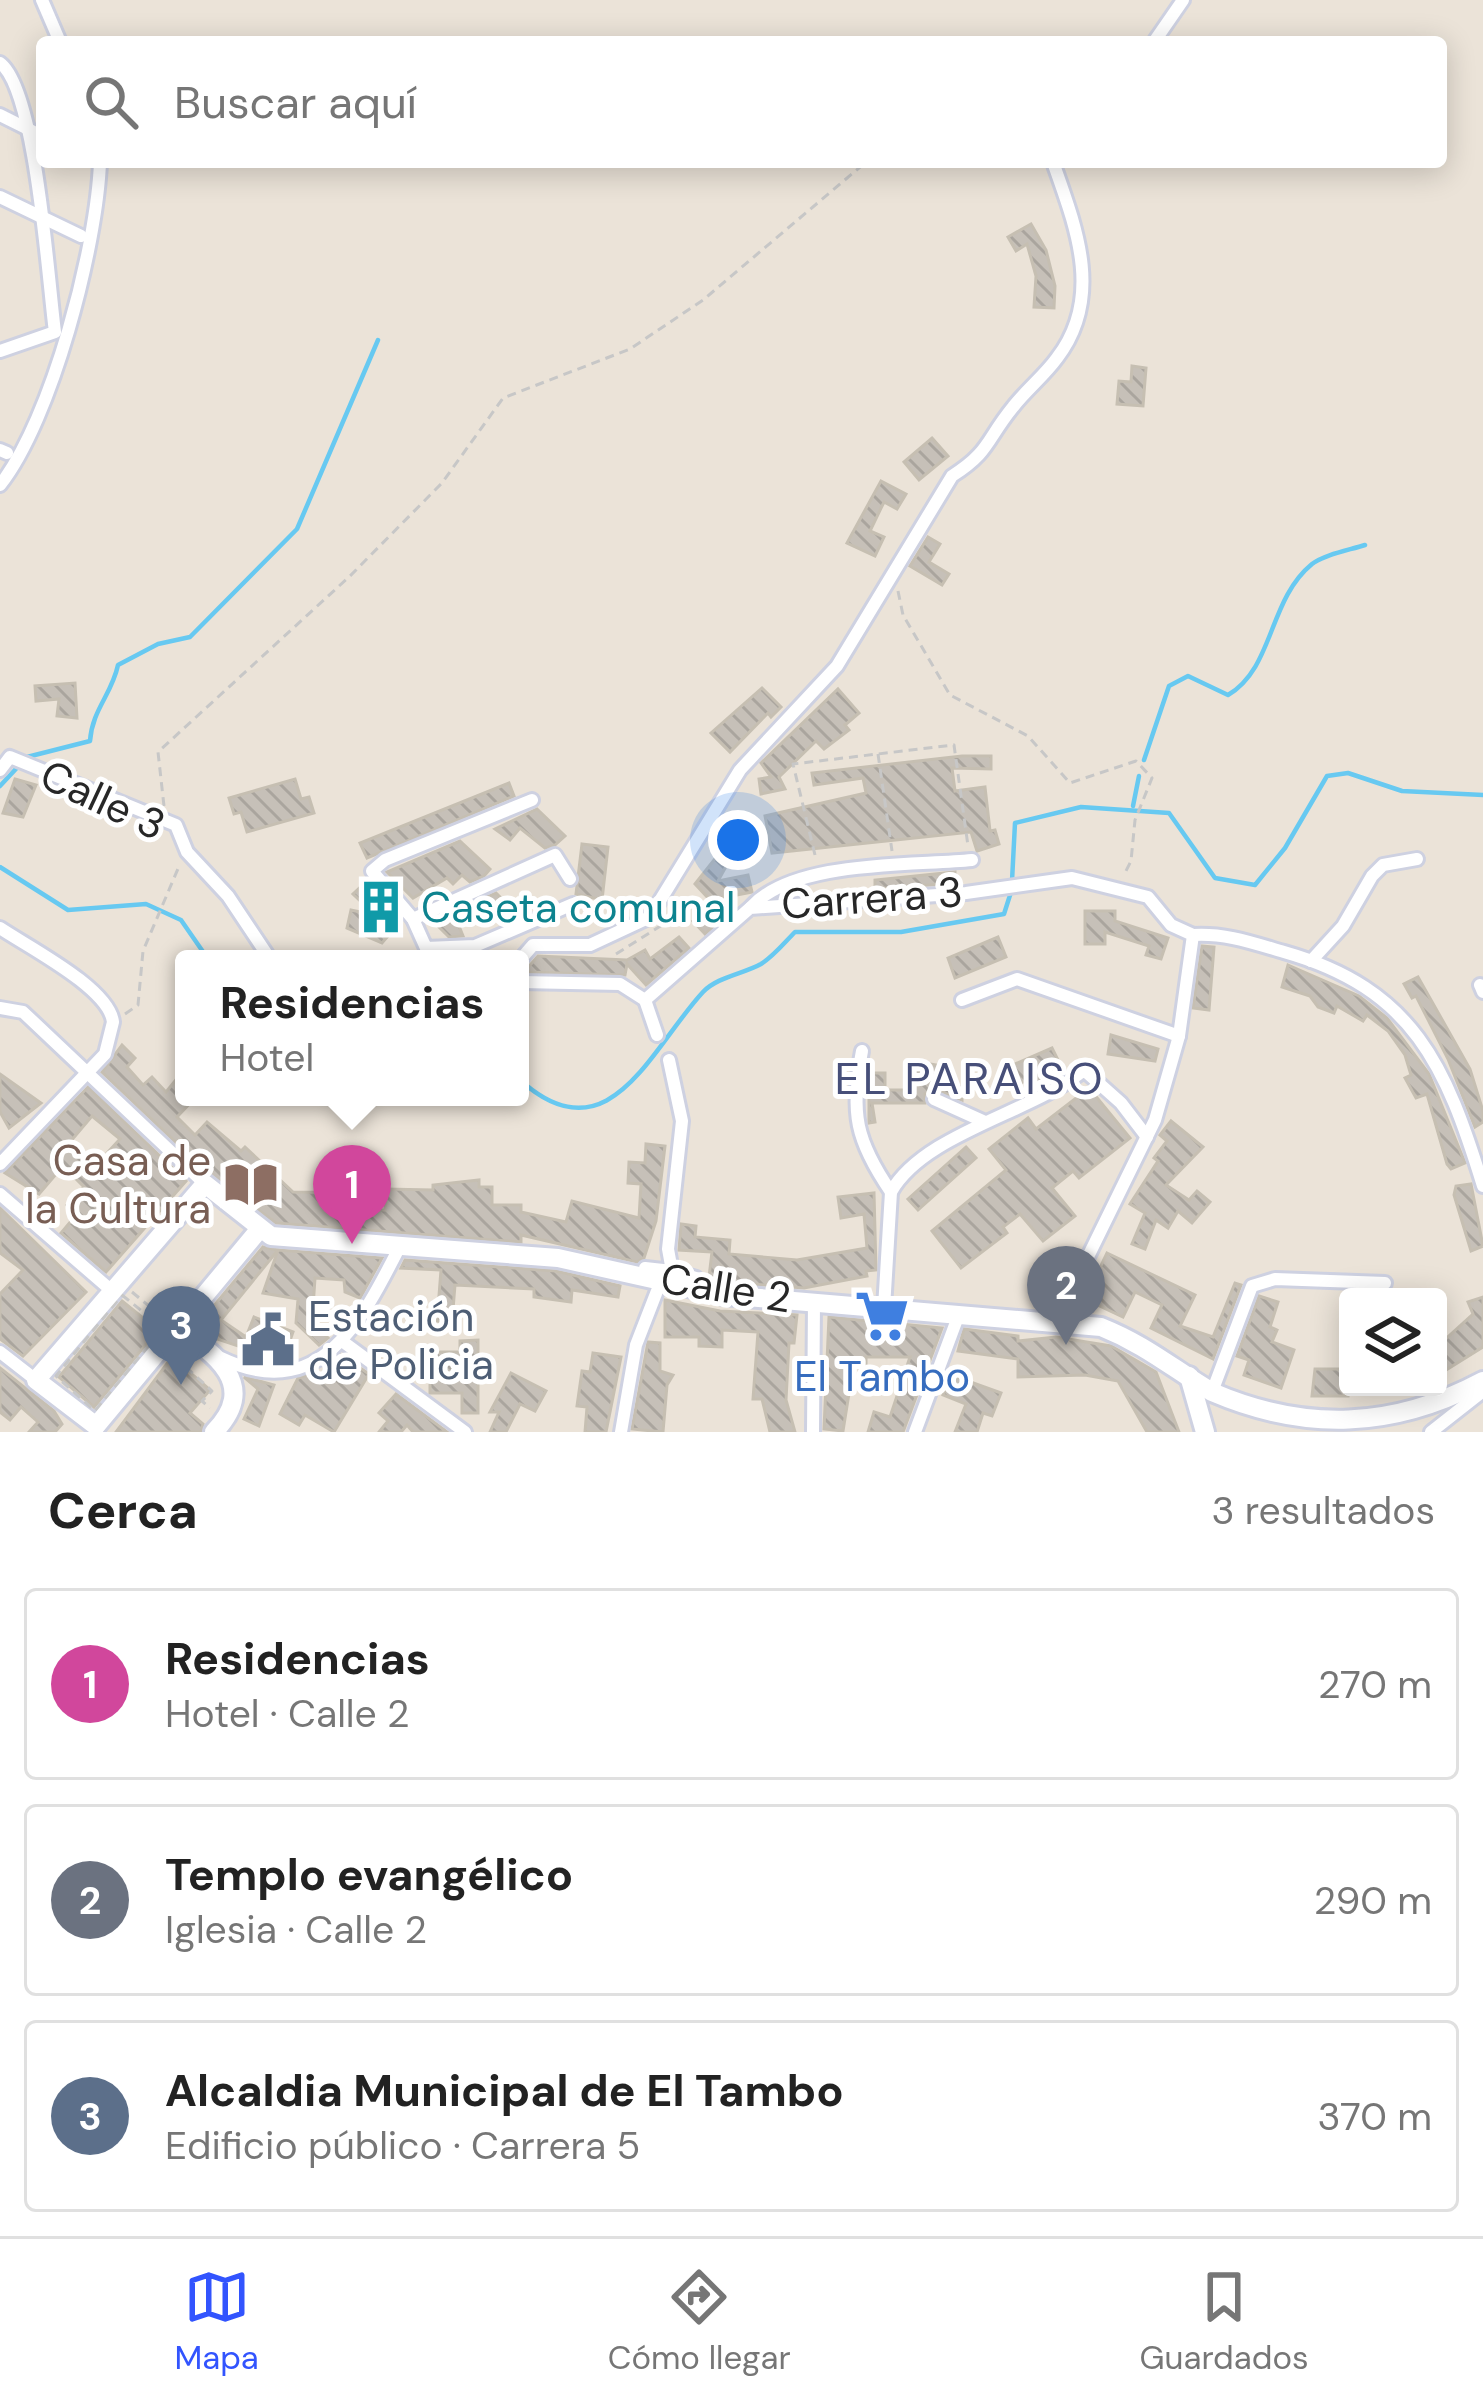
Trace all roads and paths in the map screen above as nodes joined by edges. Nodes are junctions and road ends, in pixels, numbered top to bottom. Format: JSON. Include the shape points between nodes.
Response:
{"nodes":[{"id":1,"x":41,"y":0,"type":"edge"},
{"id":2,"x":1184,"y":0,"type":"edge"},
{"id":3,"x":56,"y":36,"type":"edge"},
{"id":4,"x":1158,"y":36,"type":"edge"},
{"id":5,"x":0,"y":63,"type":"edge"},
{"id":6,"x":0,"y":115,"type":"edge"},
{"id":7,"x":36,"y":132,"type":"edge"},
{"id":8,"x":38,"y":168,"type":"edge"},
{"id":9,"x":99,"y":168,"type":"edge"},
{"id":10,"x":859,"y":168,"type":"edge"},
{"id":11,"x":1055,"y":168,"type":"edge"},
{"id":12,"x":0,"y":197,"type":"edge"},
{"id":13,"x":40,"y":212,"type":"junction"},
{"id":14,"x":80,"y":236,"type":"dead end"},
{"id":15,"x":0,"y":351,"type":"edge"},
{"id":16,"x":0,"y":484,"type":"edge"},
{"id":17,"x":897,"y":562,"type":"junction"},
{"id":18,"x":878,"y":754,"type":"junction"},
{"id":19,"x":0,"y":770,"type":"edge"},
{"id":20,"x":532,"y":800,"type":"dead end"},
{"id":21,"x":163,"y":820,"type":"junction"},
{"id":22,"x":187,"y":852,"type":"junction"},
{"id":23,"x":892,"y":853,"type":"dead end"},
{"id":24,"x":970,"y":853,"type":"joint"},
{"id":25,"x":814,"y":855,"type":"dead end"},
{"id":26,"x":1417,"y":859,"type":"dead end"},
{"id":27,"x":570,"y":879,"type":"dead end"},
{"id":28,"x":1118,"y":887,"type":"junction"},
{"id":29,"x":573,"y":904,"type":"dead end"},
{"id":30,"x":750,"y":908,"type":"junction"},
{"id":31,"x":413,"y":919,"type":"junction"},
{"id":32,"x":0,"y":928,"type":"edge"},
{"id":33,"x":1193,"y":934,"type":"junction"},
{"id":34,"x":426,"y":948,"type":"joint"},
{"id":35,"x":264,"y":950,"type":"edge"},
{"id":36,"x":528,"y":950,"type":"edge"},
{"id":37,"x":1311,"y":961,"type":"junction"},
{"id":38,"x":529,"y":982,"type":"edge"},
{"id":39,"x":645,"y":1000,"type":"junction"},
{"id":40,"x":962,"y":1000,"type":"dead end"},
{"id":41,"x":0,"y":1008,"type":"edge"},
{"id":42,"x":113,"y":1022,"type":"junction"},
{"id":43,"x":657,"y":1035,"type":"dead end"},
{"id":44,"x":1179,"y":1036,"type":"junction"},
{"id":45,"x":862,"y":1051,"type":"dead end"},
{"id":46,"x":669,"y":1060,"type":"dead end"},
{"id":47,"x":88,"y":1072,"type":"junction"},
{"id":48,"x":934,"y":1099,"type":"dead end"},
{"id":49,"x":985,"y":1122,"type":"junction"},
{"id":50,"x":1147,"y":1138,"type":"junction"},
{"id":51,"x":0,"y":1163,"type":"edge"},
{"id":52,"x":205,"y":1184,"type":"junction"},
{"id":53,"x":1483,"y":1186,"type":"edge"},
{"id":54,"x":891,"y":1192,"type":"junction"},
{"id":55,"x":0,"y":1194,"type":"edge"},
{"id":56,"x":258,"y":1231,"type":"junction"},
{"id":57,"x":400,"y":1246,"type":"junction"},
{"id":58,"x":645,"y":1268,"type":"dead end"},
{"id":59,"x":672,"y":1271,"type":"junction"},
{"id":60,"x":1385,"y":1283,"type":"dead end"},
{"id":61,"x":116,"y":1287,"type":"junction"},
{"id":62,"x":657,"y":1291,"type":"dead end"},
{"id":63,"x":706,"y":1291,"type":"junction"},
{"id":64,"x":814,"y":1302,"type":"junction"},
{"id":65,"x":150,"y":1306,"type":"junction"},
{"id":66,"x":884,"y":1308,"type":"junction"},
{"id":67,"x":144,"y":1313,"type":"junction"},
{"id":68,"x":959,"y":1314,"type":"junction"},
{"id":69,"x":1058,"y":1320,"type":"junction"},
{"id":70,"x":177,"y":1329,"type":"junction"},
{"id":71,"x":343,"y":1341,"type":"junction"},
{"id":72,"x":0,"y":1352,"type":"edge"},
{"id":73,"x":176,"y":1358,"type":"dead end"},
{"id":74,"x":221,"y":1358,"type":"junction"},
{"id":75,"x":1190,"y":1376,"type":"junction"},
{"id":76,"x":36,"y":1380,"type":"junction"},
{"id":77,"x":1483,"y":1381,"type":"edge"},
{"id":78,"x":1483,"y":1391,"type":"edge"},
{"id":79,"x":1212,"y":1392,"type":"junction"},
{"id":80,"x":202,"y":1401,"type":"dead end"},
{"id":81,"x":1302,"y":1428,"type":"edge"},
{"id":82,"x":94,"y":1429,"type":"edge"},
{"id":83,"x":214,"y":1432,"type":"edge"},
{"id":84,"x":464,"y":1432,"type":"edge"},
{"id":85,"x":621,"y":1432,"type":"edge"},
{"id":86,"x":813,"y":1432,"type":"edge"},
{"id":87,"x":915,"y":1432,"type":"edge"},
{"id":88,"x":1205,"y":1432,"type":"edge"},
{"id":89,"x":1431,"y":1432,"type":"edge"}],
"edges":[{"from":1,"to":3,"type":"street"},
{"from":2,"to":4,"type":"street"},
{"from":5,"to":7,"type":"street","via":[[11,71]]},
{"from":6,"to":7,"type":"street"},
{"from":8,"to":13,"type":"street"},
{"from":9,"to":16,"type":"street","via":[[82,281],[22,458]]},
{"from":10,"to":21,"type":"path","via":[[703,300],[630,349],[503,398],[442,484],[158,752]]},
{"from":11,"to":17,"type":"street","via":[[1083,254],[1084,295],[1060,355],[1015,404],[983,456],[952,476]]},
{"from":12,"to":13,"type":"street"},
{"from":13,"to":14,"type":"street"},
{"from":13,"to":15,"type":"street","via":[[55,332]]},
{"from":17,"to":28,"type":"path","via":[[902,615],[950,695],[1028,736],[1070,783],[1136,761],[1152,778]]},
{"from":17,"to":36,"type":"street","via":[[837,666],[740,770],[650,917],[590,945]]},
{"from":18,"to":23,"type":"path"},
{"from":18,"to":24,"type":"path","via":[[954,745]]},
{"from":18,"to":25,"type":"path","via":[[793,764]]},
{"from":19,"to":21,"type":"street","name":"Calle 3","via":[[10,757]]},
{"from":20,"to":31,"type":"street","via":[[371,871]]},
{"from":21,"to":22,"type":"street","name":"Calle 3","via":[[176,825]]},
{"from":22,"to":35,"type":"street"},
{"from":22,"to":42,"type":"path","via":[[143,951],[138,1005]]},
{"from":24,"to":30,"type":"street","via":[[769,887]]},
{"from":26,"to":37,"type":"street","via":[[1372,876]]},
{"from":27,"to":31,"type":"street","via":[[555,855]]},
{"from":28,"to":30,"type":"street","name":"Carrera 3","via":[[1072,878]]},
{"from":28,"to":33,"type":"street","via":[[1148,897],[1172,926]]},
{"from":29,"to":34,"type":"street","via":[[475,946]]},
{"from":30,"to":39,"type":"street","name":"Carrera 3"},
{"from":31,"to":34,"type":"street"},
{"from":32,"to":42,"type":"street","via":[[102,1000]]},
{"from":33,"to":37,"type":"street","via":[[1219,933]]},
{"from":33,"to":44,"type":"street"},
{"from":37,"to":53,"type":"street","via":[[1376,993],[1417,1028],[1461,1116]]},
{"from":38,"to":39,"type":"street","via":[[620,984]]},
{"from":39,"to":43,"type":"street"},
{"from":40,"to":44,"type":"street","via":[[1017,979]]},
{"from":41,"to":47,"type":"street","via":[[23,1012]]},
{"from":42,"to":47,"type":"street","via":[[105,1054]]},
{"from":44,"to":50,"type":"street"},
{"from":45,"to":54,"type":"street","via":[[863,1156]]},
{"from":46,"to":59,"type":"street","via":[[682,1121]]},
{"from":47,"to":51,"type":"street"},
{"from":47,"to":52,"type":"street"},
{"from":48,"to":49,"type":"street"},
{"from":49,"to":50,"type":"street","via":[[1084,1070]]},
{"from":49,"to":54,"type":"street","via":[[898,1179]]},
{"from":50,"to":69,"type":"street"},
{"from":52,"to":56,"type":"street"},
{"from":52,"to":61,"type":"street"},
{"from":54,"to":66,"type":"street"},
{"from":55,"to":61,"type":"street"},
{"from":56,"to":57,"type":"street","name":"Calle 2"},
{"from":56,"to":70,"type":"street"},
{"from":57,"to":63,"type":"street","name":"Calle 2","via":[[558,1258]]},
{"from":57,"to":71,"type":"street"},
{"from":58,"to":59,"type":"street"},
{"from":59,"to":63,"type":"street","via":[[696,1278]]},
{"from":60,"to":79,"type":"street","via":[[1276,1279],[1252,1286]]},
{"from":61,"to":65,"type":"path"},
{"from":61,"to":76,"type":"street"},
{"from":62,"to":85,"type":"street","via":[[636,1346]]},
{"from":63,"to":64,"type":"street","name":"Calle 2"},
{"from":64,"to":66,"type":"street","name":"Calle 2"},
{"from":64,"to":86,"type":"street"},
{"from":65,"to":67,"type":"path"},
{"from":65,"to":70,"type":"path"},
{"from":66,"to":68,"type":"street","name":"Calle 2"},
{"from":67,"to":67,"type":"path","via":[[122,1295],[56,1376],[95,1411],[163,1328]]},
{"from":68,"to":69,"type":"street","name":"Calle 2"},
{"from":68,"to":87,"type":"street"},
{"from":69,"to":75,"type":"street","name":"Calle 2","via":[[1146,1344]]},
{"from":70,"to":74,"type":"street"},
{"from":70,"to":82,"type":"street"},
{"from":71,"to":74,"type":"street","via":[[298,1370],[271,1374]]},
{"from":71,"to":84,"type":"street"},
{"from":72,"to":76,"type":"street"},
{"from":73,"to":80,"type":"path","via":[[212,1391]]},
{"from":74,"to":83,"type":"street","via":[[231,1397]]},
{"from":75,"to":79,"type":"street","name":"Calle 2"},
{"from":75,"to":88,"type":"street"},
{"from":76,"to":82,"type":"street"},
{"from":77,"to":81,"type":"street","name":"Calle 2","via":[[1388,1422]]},
{"from":78,"to":89,"type":"street"},
{"from":79,"to":81,"type":"street","name":"Calle 2"}]}
